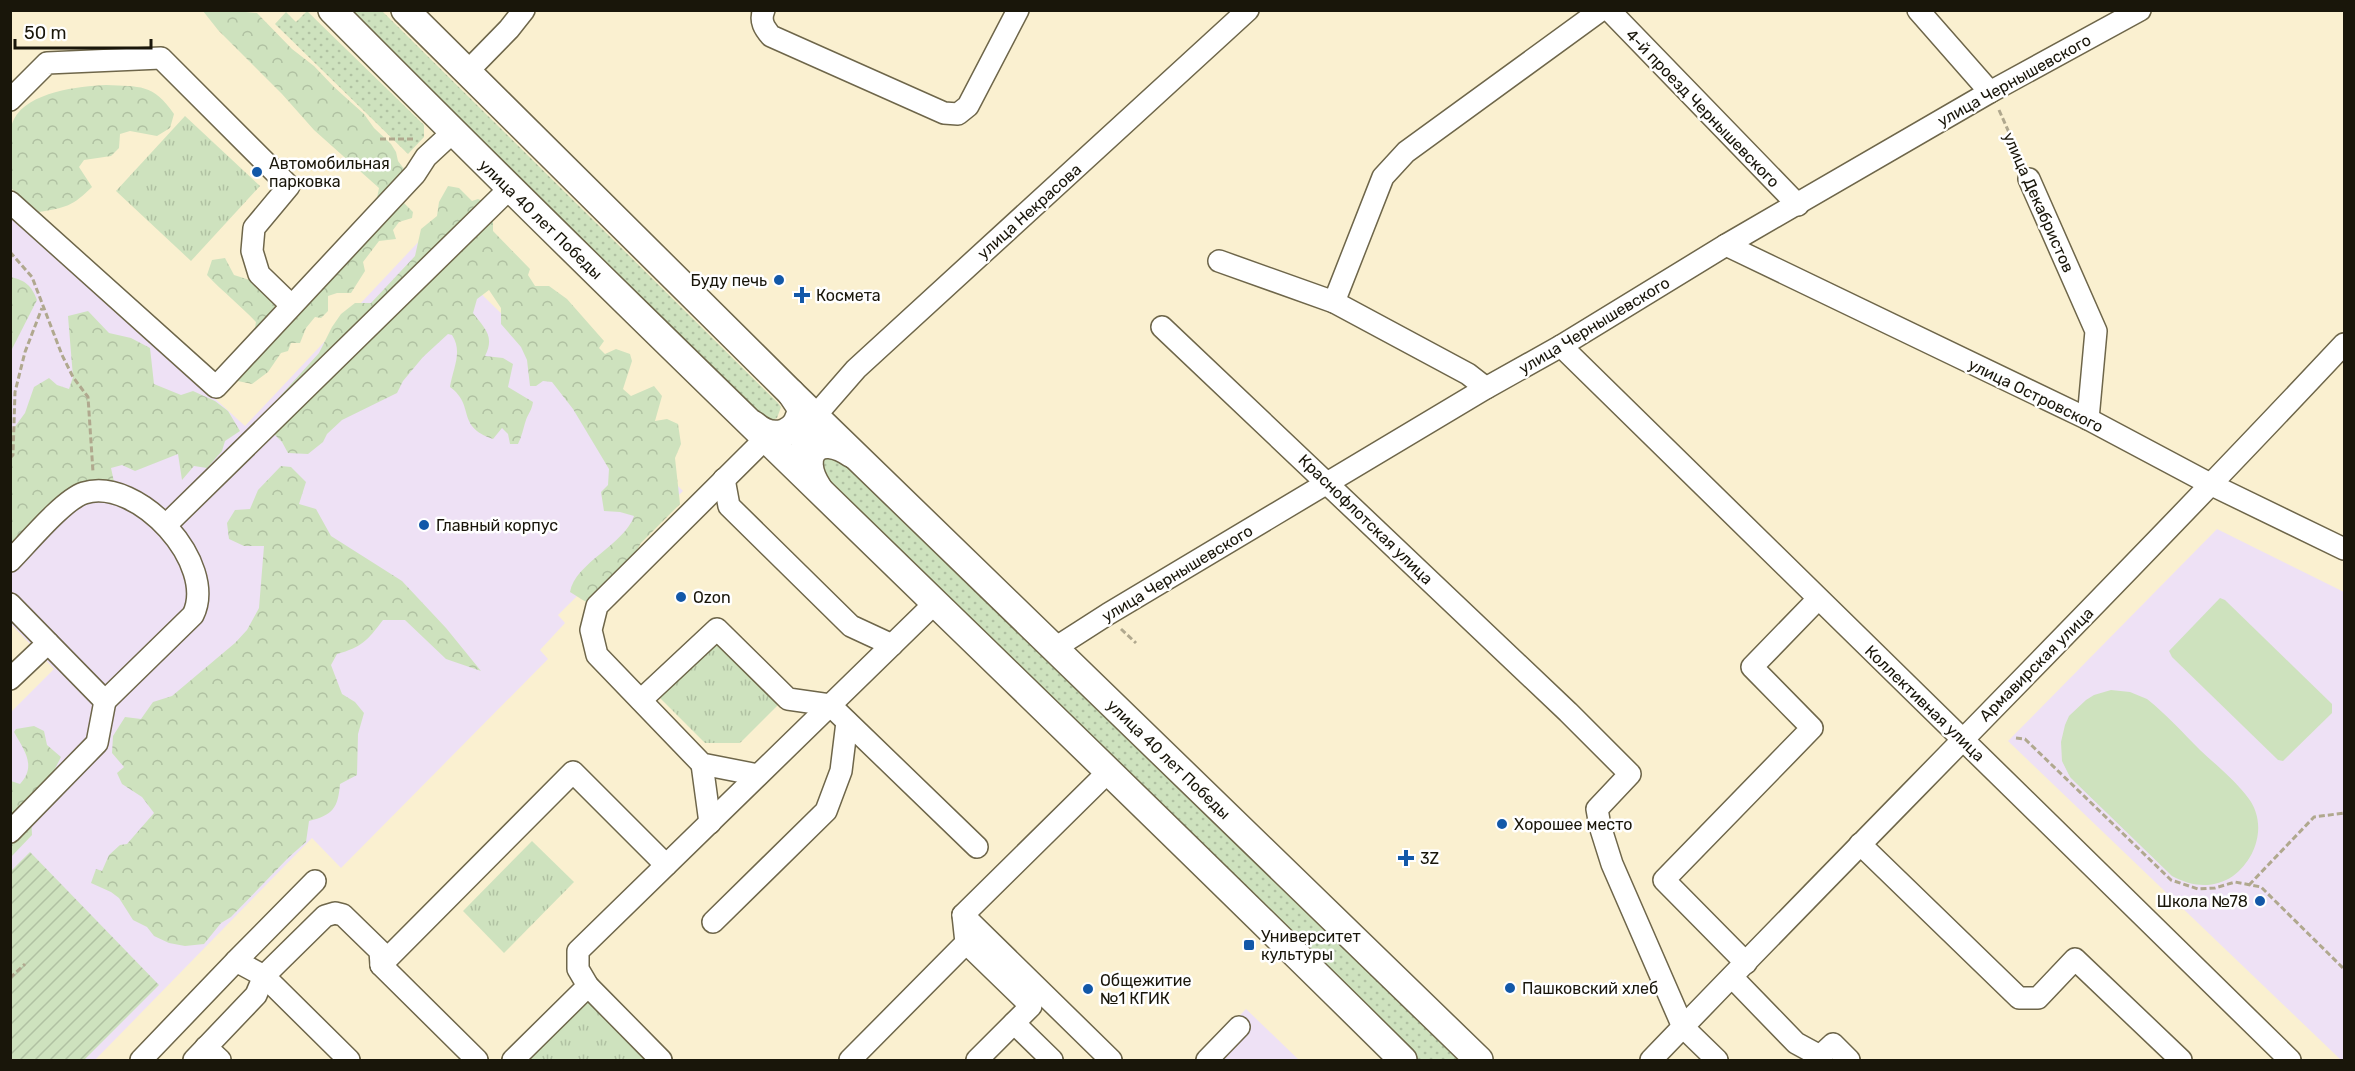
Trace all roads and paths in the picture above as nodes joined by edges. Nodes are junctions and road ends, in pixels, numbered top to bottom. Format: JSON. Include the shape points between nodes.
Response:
{"nodes":[{"id":1,"x":332,"y":10,"type":"edge"},
{"id":2,"x":405,"y":10,"type":"edge"},
{"id":3,"x":524,"y":10,"type":"edge"},
{"id":4,"x":764,"y":10,"type":"edge"},
{"id":5,"x":1018,"y":10,"type":"edge"},
{"id":6,"x":1248,"y":10,"type":"edge"},
{"id":7,"x":1601,"y":10,"type":"edge"},
{"id":8,"x":1609,"y":10,"type":"edge"},
{"id":9,"x":1918,"y":10,"type":"edge"},
{"id":10,"x":2140,"y":10,"type":"edge"},
{"id":11,"x":467,"y":72,"type":"junction"},
{"id":12,"x":1990,"y":92,"type":"junction"},
{"id":13,"x":10,"y":100,"type":"edge"},
{"id":14,"x":453,"y":132,"type":"junction"},
{"id":15,"x":380,"y":139,"type":"dead end"},
{"id":16,"x":422,"y":139,"type":"dead end"},
{"id":17,"x":2030,"y":179,"type":"joint"},
{"id":18,"x":509,"y":189,"type":"junction"},
{"id":19,"x":10,"y":202,"type":"edge"},
{"id":20,"x":1798,"y":205,"type":"junction"},
{"id":21,"x":1726,"y":245,"type":"junction"},
{"id":22,"x":10,"y":252,"type":"edge"},
{"id":23,"x":1219,"y":261,"type":"dead end"},
{"id":24,"x":1334,"y":302,"type":"junction"},
{"id":25,"x":291,"y":305,"type":"junction"},
{"id":26,"x":43,"y":306,"type":"junction"},
{"id":27,"x":1162,"y":327,"type":"dead end"},
{"id":28,"x":2344,"y":344,"type":"edge"},
{"id":29,"x":1561,"y":346,"type":"junction"},
{"id":30,"x":1486,"y":388,"type":"junction"},
{"id":31,"x":790,"y":393,"type":"junction"},
{"id":32,"x":815,"y":416,"type":"junction"},
{"id":33,"x":2088,"y":419,"type":"junction"},
{"id":34,"x":759,"y":431,"type":"junction"},
{"id":35,"x":10,"y":458,"type":"edge"},
{"id":36,"x":858,"y":459,"type":"junction"},
{"id":37,"x":794,"y":465,"type":"junction"},
{"id":38,"x":724,"y":479,"type":"junction"},
{"id":39,"x":1328,"y":483,"type":"junction"},
{"id":40,"x":2212,"y":485,"type":"junction"},
{"id":41,"x":94,"y":491,"type":"junction"},
{"id":42,"x":820,"y":491,"type":"junction"},
{"id":43,"x":166,"y":525,"type":"junction"},
{"id":44,"x":2344,"y":549,"type":"edge"},
{"id":45,"x":10,"y":561,"type":"edge"},
{"id":46,"x":1818,"y":599,"type":"junction"},
{"id":47,"x":935,"y":603,"type":"junction"},
{"id":48,"x":10,"y":604,"type":"edge"},
{"id":49,"x":48,"y":643,"type":"junction"},
{"id":50,"x":892,"y":645,"type":"junction"},
{"id":51,"x":1055,"y":648,"type":"junction"},
{"id":52,"x":10,"y":679,"type":"edge"},
{"id":53,"x":641,"y":700,"type":"junction"},
{"id":54,"x":105,"y":701,"type":"junction"},
{"id":55,"x":830,"y":705,"type":"junction"},
{"id":56,"x":848,"y":722,"type":"junction"},
{"id":57,"x":2016,"y":738,"type":"dead end"},
{"id":58,"x":1962,"y":739,"type":"junction"},
{"id":59,"x":702,"y":764,"type":"junction"},
{"id":60,"x":1108,"y":771,"type":"junction"},
{"id":61,"x":758,"y":775,"type":"junction"},
{"id":62,"x":2344,"y":813,"type":"edge"},
{"id":63,"x":710,"y":823,"type":"junction"},
{"id":64,"x":10,"y":832,"type":"edge"},
{"id":65,"x":1860,"y":844,"type":"junction"},
{"id":66,"x":977,"y":847,"type":"dead end"},
{"id":67,"x":666,"y":865,"type":"junction"},
{"id":68,"x":315,"y":881,"type":"dead end"},
{"id":69,"x":2249,"y":885,"type":"junction"},
{"id":70,"x":963,"y":915,"type":"junction"},
{"id":71,"x":713,"y":922,"type":"dead end"},
{"id":72,"x":966,"y":943,"type":"junction"},
{"id":73,"x":236,"y":961,"type":"junction"},
{"id":74,"x":25,"y":964,"type":"dead end"},
{"id":75,"x":381,"y":965,"type":"junction"},
{"id":76,"x":2344,"y":969,"type":"edge"},
{"id":77,"x":1739,"y":970,"type":"junction"},
{"id":78,"x":264,"y":976,"type":"junction"},
{"id":79,"x":10,"y":978,"type":"edge"},
{"id":80,"x":588,"y":986,"type":"junction"},
{"id":81,"x":1014,"y":1023,"type":"junction"},
{"id":82,"x":1239,"y":1027,"type":"dead end"},
{"id":83,"x":1683,"y":1028,"type":"junction"},
{"id":84,"x":206,"y":1056,"type":"edge"},
{"id":85,"x":141,"y":1060,"type":"edge"},
{"id":86,"x":349,"y":1060,"type":"edge"},
{"id":87,"x":477,"y":1060,"type":"edge"},
{"id":88,"x":513,"y":1060,"type":"edge"},
{"id":89,"x":661,"y":1060,"type":"edge"},
{"id":90,"x":850,"y":1060,"type":"edge"},
{"id":91,"x":977,"y":1060,"type":"edge"},
{"id":92,"x":1052,"y":1060,"type":"edge"},
{"id":93,"x":1111,"y":1060,"type":"edge"},
{"id":94,"x":1207,"y":1060,"type":"edge"},
{"id":95,"x":1403,"y":1060,"type":"edge"},
{"id":96,"x":1479,"y":1060,"type":"edge"},
{"id":97,"x":1651,"y":1060,"type":"edge"},
{"id":98,"x":1717,"y":1060,"type":"edge"},
{"id":99,"x":1849,"y":1060,"type":"edge"},
{"id":100,"x":2181,"y":1060,"type":"edge"},
{"id":101,"x":2290,"y":1060,"type":"edge"}],
"edges":[{"from":1,"to":14,"type":"main road","name":"улица 40 лет Победы"},
{"from":2,"to":11,"type":"main road","name":"улица 40 лет Победы"},
{"from":3,"to":11,"type":"street"},
{"from":4,"to":5,"type":"street","via":[[763,26],[771,36],[944,113],[958,114],[968,106]]},
{"from":6,"to":32,"type":"street","name":"улица Некрасова","via":[[856,369]]},
{"from":7,"to":24,"type":"street","via":[[1406,152],[1383,177]]},
{"from":8,"to":20,"type":"street","name":"4-й проезд Чернышевского"},
{"from":9,"to":12,"type":"street"},
{"from":10,"to":12,"type":"street","name":"улица Чернышевского"},
{"from":11,"to":31,"type":"main road","name":"улица 40 лет Победы"},
{"from":12,"to":17,"type":"path","name":"улица Декабристов"},
{"from":12,"to":20,"type":"street","name":"улица Чернышевского"},
{"from":13,"to":25,"type":"street","via":[[46,63],[161,58],[289,186],[254,228],[252,251],[259,274]]},
{"from":14,"to":18,"type":"main road","name":"улица 40 лет Победы"},
{"from":14,"to":25,"type":"street"},
{"from":15,"to":16,"type":"path"},
{"from":17,"to":33,"type":"street","name":"улица Декабристов","via":[[2096,331]]},
{"from":18,"to":34,"type":"main road","name":"улица 40 лет Победы"},
{"from":18,"to":43,"type":"street"},
{"from":19,"to":25,"type":"street","via":[[216,387]]},
{"from":20,"to":21,"type":"street","name":"улица Чернышевского"},
{"from":21,"to":29,"type":"street","name":"улица Чернышевского"},
{"from":21,"to":33,"type":"street","name":"улица Островского"},
{"from":22,"to":26,"type":"path","via":[[32,277]]},
{"from":23,"to":24,"type":"street"},
{"from":24,"to":30,"type":"street","via":[[1468,374]]},
{"from":26,"to":35,"type":"path","via":[[15,392]]},
{"from":26,"to":41,"type":"path","via":[[62,355],[88,397]]},
{"from":27,"to":39,"type":"street","name":"Краснофлотская улица"},
{"from":28,"to":40,"type":"street","name":"Армавирская улица"},
{"from":29,"to":30,"type":"street","name":"улица Чернышевского"},
{"from":29,"to":46,"type":"street","name":"Коллективная улица"},
{"from":30,"to":39,"type":"street","name":"улица Чернышевского"},
{"from":31,"to":32,"type":"main road","name":"улица 40 лет Победы"},
{"from":31,"to":34,"type":"main road","name":"улица 40 лет Победы","via":[[801,408],[798,422],[776,435]]},
{"from":32,"to":36,"type":"main road","name":"улица 40 лет Победы"},
{"from":32,"to":37,"type":"street"},
{"from":33,"to":40,"type":"street","name":"улица Островского"},
{"from":34,"to":37,"type":"main road","name":"улица 40 лет Победы"},
{"from":34,"to":38,"type":"street"},
{"from":36,"to":42,"type":"main road","name":"улица 40 лет Победы","via":[[843,447],[826,443],[819,446],[812,453],[809,470]]},
{"from":36,"to":51,"type":"main road","name":"улица 40 лет Победы"},
{"from":37,"to":42,"type":"main road","name":"улица 40 лет Победы"},
{"from":38,"to":50,"type":"street","via":[[729,506],[745,522],[851,626]]},
{"from":38,"to":53,"type":"street","via":[[597,606],[591,630],[597,655]]},
{"from":39,"to":51,"type":"street","name":"улица Чернышевского"},
{"from":39,"to":83,"type":"street","name":"Краснофлотская улица","via":[[1630,774],[1597,809],[1600,826],[1612,864]]},
{"from":40,"to":44,"type":"street","name":"улица Островского"},
{"from":40,"to":58,"type":"street","name":"Армавирская улица"},
{"from":41,"to":43,"type":"street","via":[[116,492]]},
{"from":41,"to":45,"type":"street","via":[[82,493],[66,504]]},
{"from":42,"to":47,"type":"main road","name":"улица 40 лет Победы"},
{"from":43,"to":54,"type":"street","via":[[195,574],[198,605],[193,615]]},
{"from":46,"to":58,"type":"street","name":"Коллективная улица"},
{"from":46,"to":77,"type":"street","via":[[1752,667],[1812,728],[1664,880]]},
{"from":47,"to":50,"type":"street"},
{"from":47,"to":60,"type":"main road","name":"улица 40 лет Победы"},
{"from":48,"to":49,"type":"street"},
{"from":49,"to":52,"type":"street"},
{"from":49,"to":54,"type":"street"},
{"from":50,"to":55,"type":"street"},
{"from":51,"to":96,"type":"main road","name":"улица 40 лет Победы"},
{"from":53,"to":55,"type":"street","via":[[717,629],[788,699]]},
{"from":53,"to":59,"type":"street"},
{"from":54,"to":64,"type":"street","via":[[97,743]]},
{"from":55,"to":56,"type":"street"},
{"from":55,"to":61,"type":"street"},
{"from":56,"to":66,"type":"street"},
{"from":56,"to":71,"type":"street","via":[[841,771],[826,811]]},
{"from":57,"to":69,"type":"path","via":[[2025,739],[2171,880],[2198,889],[2235,882]]},
{"from":58,"to":65,"type":"street","name":"Армавирская улица"},
{"from":58,"to":101,"type":"street","name":"Коллективная улица"},
{"from":59,"to":61,"type":"street"},
{"from":59,"to":63,"type":"street"},
{"from":60,"to":70,"type":"street"},
{"from":60,"to":95,"type":"main road","name":"улица 40 лет Победы"},
{"from":61,"to":63,"type":"street"},
{"from":62,"to":69,"type":"path","via":[[2314,817]]},
{"from":63,"to":67,"type":"street"},
{"from":65,"to":77,"type":"street","name":"Армавирская улица"},
{"from":65,"to":100,"type":"street","via":[[2019,998],[2038,998],[2075,959]]},
{"from":67,"to":75,"type":"street","via":[[573,772]]},
{"from":67,"to":80,"type":"street","via":[[578,951],[578,969]]},
{"from":68,"to":73,"type":"street"},
{"from":69,"to":76,"type":"path","via":[[2261,887]]},
{"from":70,"to":72,"type":"street"},
{"from":70,"to":93,"type":"street"},
{"from":72,"to":81,"type":"street","via":[[1031,1006]]},
{"from":72,"to":90,"type":"street"},
{"from":73,"to":78,"type":"street"},
{"from":73,"to":85,"type":"street"},
{"from":74,"to":79,"type":"path"},
{"from":75,"to":78,"type":"street","via":[[381,951],[343,915],[334,913],[325,916]]},
{"from":75,"to":87,"type":"street"},
{"from":77,"to":83,"type":"street","name":"Армавирская улица"},
{"from":77,"to":99,"type":"street","via":[[1796,1043],[1820,1056],[1833,1044]]},
{"from":78,"to":84,"type":"street","via":[[256,995]]},
{"from":78,"to":86,"type":"street"},
{"from":80,"to":88,"type":"street"},
{"from":80,"to":89,"type":"street"},
{"from":81,"to":91,"type":"street"},
{"from":81,"to":92,"type":"street"},
{"from":82,"to":94,"type":"street"},
{"from":83,"to":97,"type":"street","name":"Армавирская улица"},
{"from":83,"to":98,"type":"street"}]}
